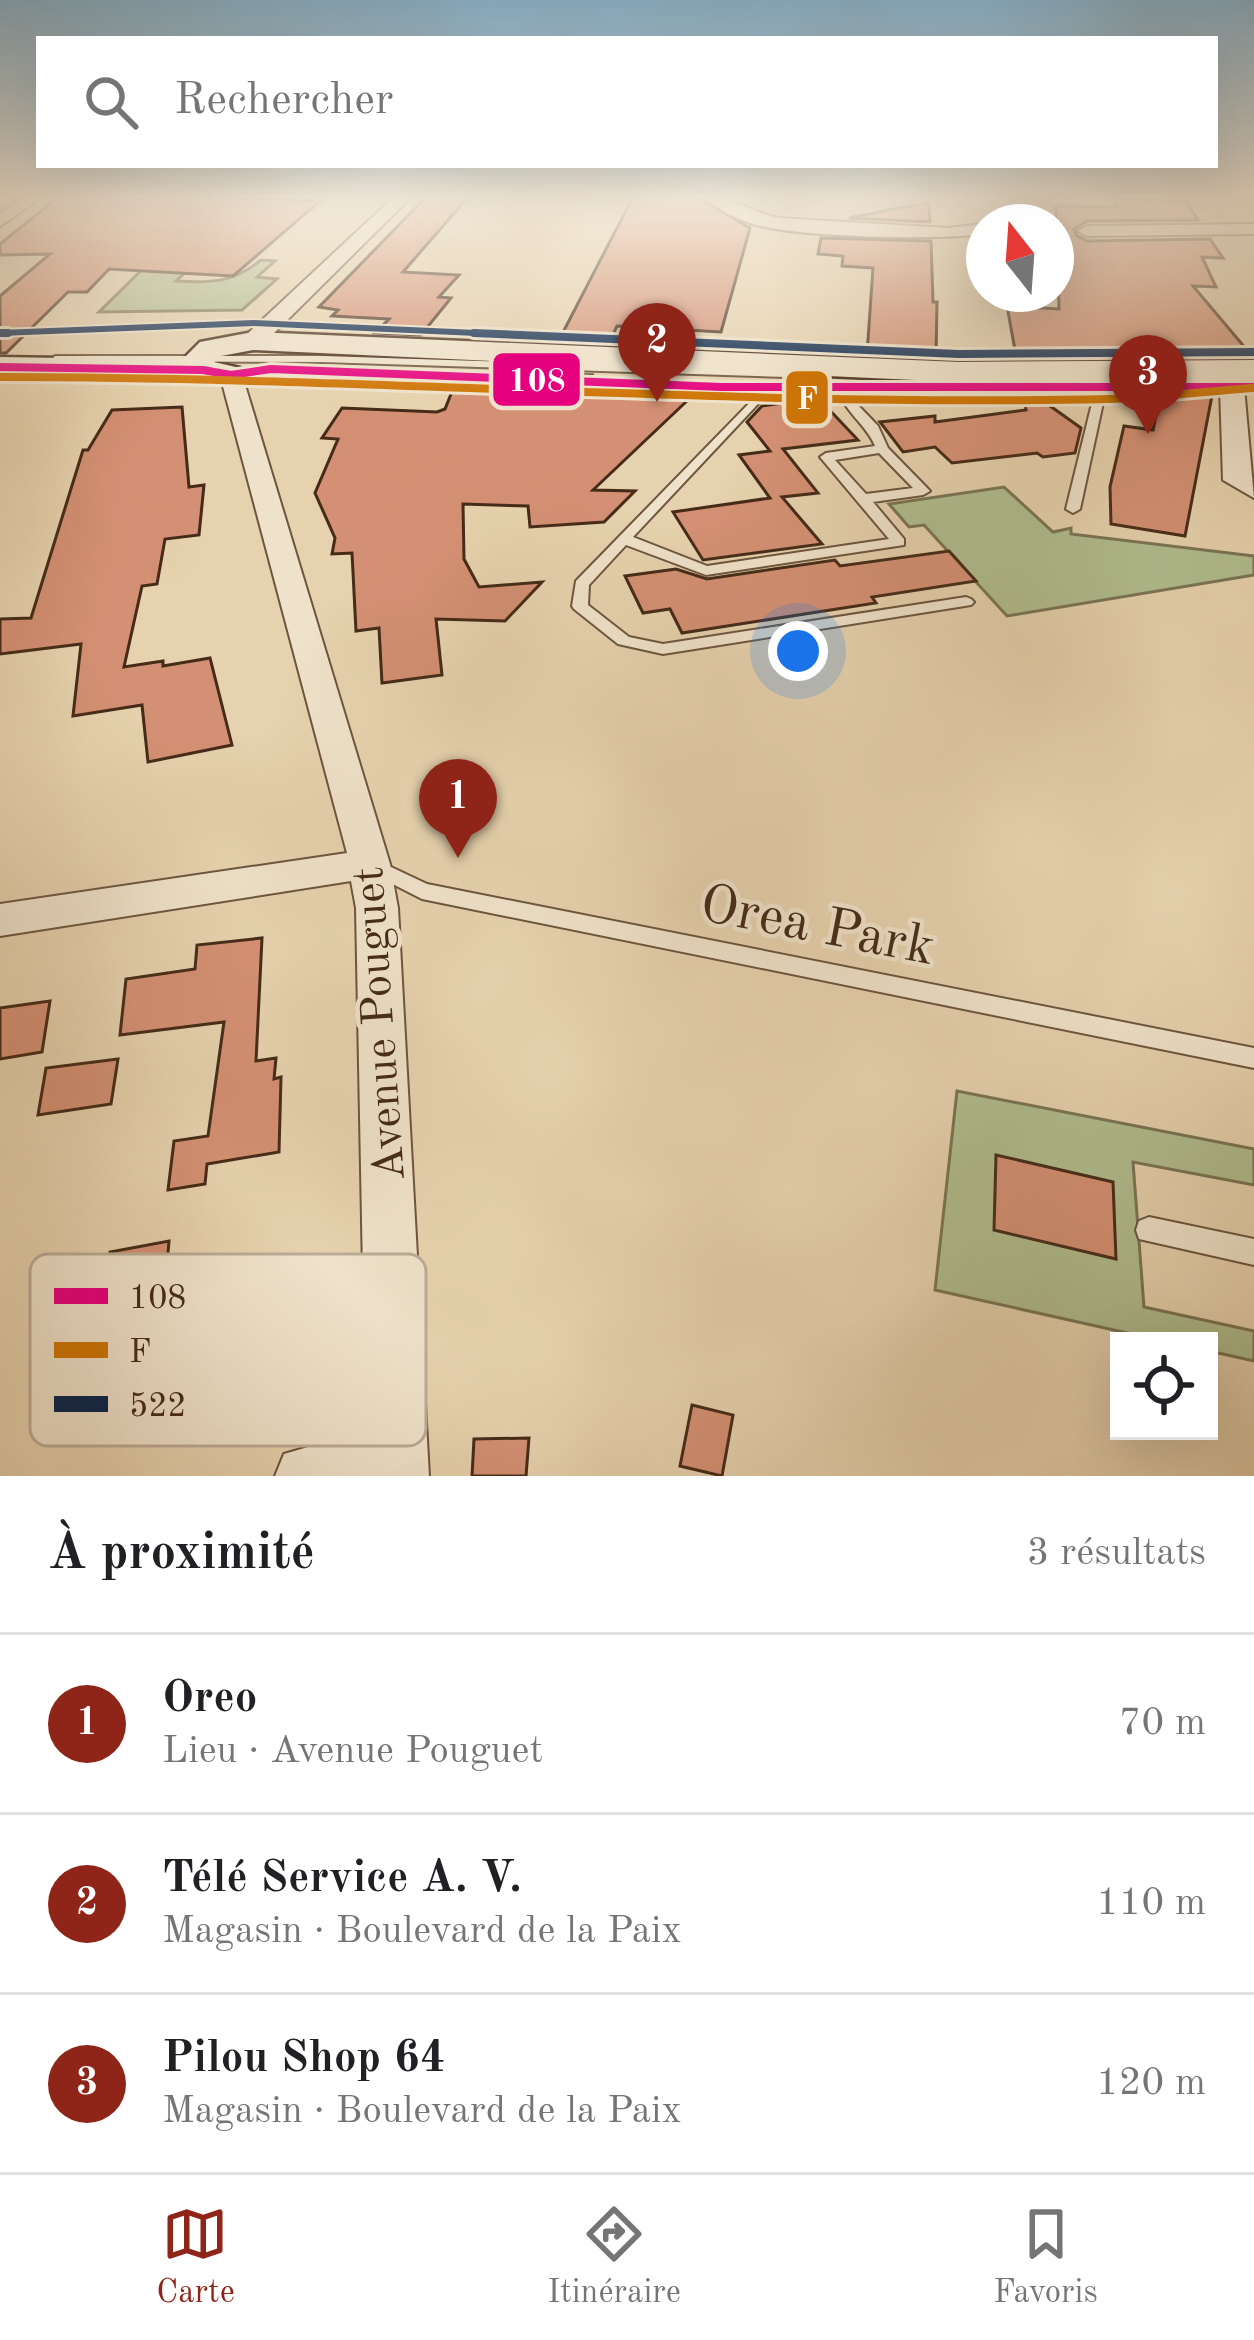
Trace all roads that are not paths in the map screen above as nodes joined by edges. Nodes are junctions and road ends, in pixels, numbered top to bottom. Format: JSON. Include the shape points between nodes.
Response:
{"nodes":[{"id":1,"x":337,"y":264,"type":"edge"},
{"id":2,"x":243,"y":358,"type":"junction"},
{"id":3,"x":0,"y":359,"type":"edge"},
{"id":4,"x":1245,"y":379,"type":"edge"},
{"id":5,"x":1107,"y":385,"type":"junction"},
{"id":6,"x":768,"y":387,"type":"junction"},
{"id":7,"x":844,"y":388,"type":"junction"},
{"id":8,"x":882,"y":449,"type":"junction"},
{"id":9,"x":1254,"y":490,"type":"edge"},
{"id":10,"x":862,"y":499,"type":"junction"},
{"id":11,"x":1073,"y":509,"type":"dead end"},
{"id":12,"x":624,"y":539,"type":"junction"},
{"id":13,"x":966,"y":602,"type":"dead end"},
{"id":14,"x":370,"y":864,"type":"junction"},
{"id":15,"x":0,"y":920,"type":"edge"},
{"id":16,"x":1254,"y":1058,"type":"edge"},
{"id":17,"x":1149,"y":1230,"type":"dead end"},
{"id":18,"x":1254,"y":1252,"type":"edge"},
{"id":19,"x":389,"y":1254,"type":"edge"},
{"id":20,"x":397,"y":1465,"type":"edge"},
{"id":21,"x":306,"y":1476,"type":"edge"}],
"edges":[{"from":1,"to":2,"type":"street"},
{"from":2,"to":3,"type":"main road"},
{"from":2,"to":4,"type":"main road"},
{"from":2,"to":5,"type":"lane"},
{"from":2,"to":6,"type":"main road"},
{"from":2,"to":14,"type":"street","name":"Avenue Pouguet"},
{"from":4,"to":5,"type":"main road"},
{"from":4,"to":9,"type":"street","via":[[1236,480]]},
{"from":5,"to":7,"type":"main road"},
{"from":5,"to":11,"type":"lane"},
{"from":6,"to":7,"type":"main road"},
{"from":6,"to":12,"type":"lane"},
{"from":7,"to":8,"type":"lane"},
{"from":8,"to":10,"type":"lane","via":[[826,457]]},
{"from":8,"to":10,"type":"lane","via":[[923,491]]},
{"from":10,"to":12,"type":"lane","via":[[899,542],[706,571]]},
{"from":12,"to":13,"type":"lane","via":[[581,584],[580,606],[624,641],[663,649]]},
{"from":14,"to":15,"type":"street"},
{"from":14,"to":16,"type":"lane","name":"Orea Park","via":[[422,891]]},
{"from":14,"to":19,"type":"street","name":"Avenue Pouguet"},
{"from":17,"to":18,"type":"lane"},
{"from":20,"to":21,"type":"street"}]}
